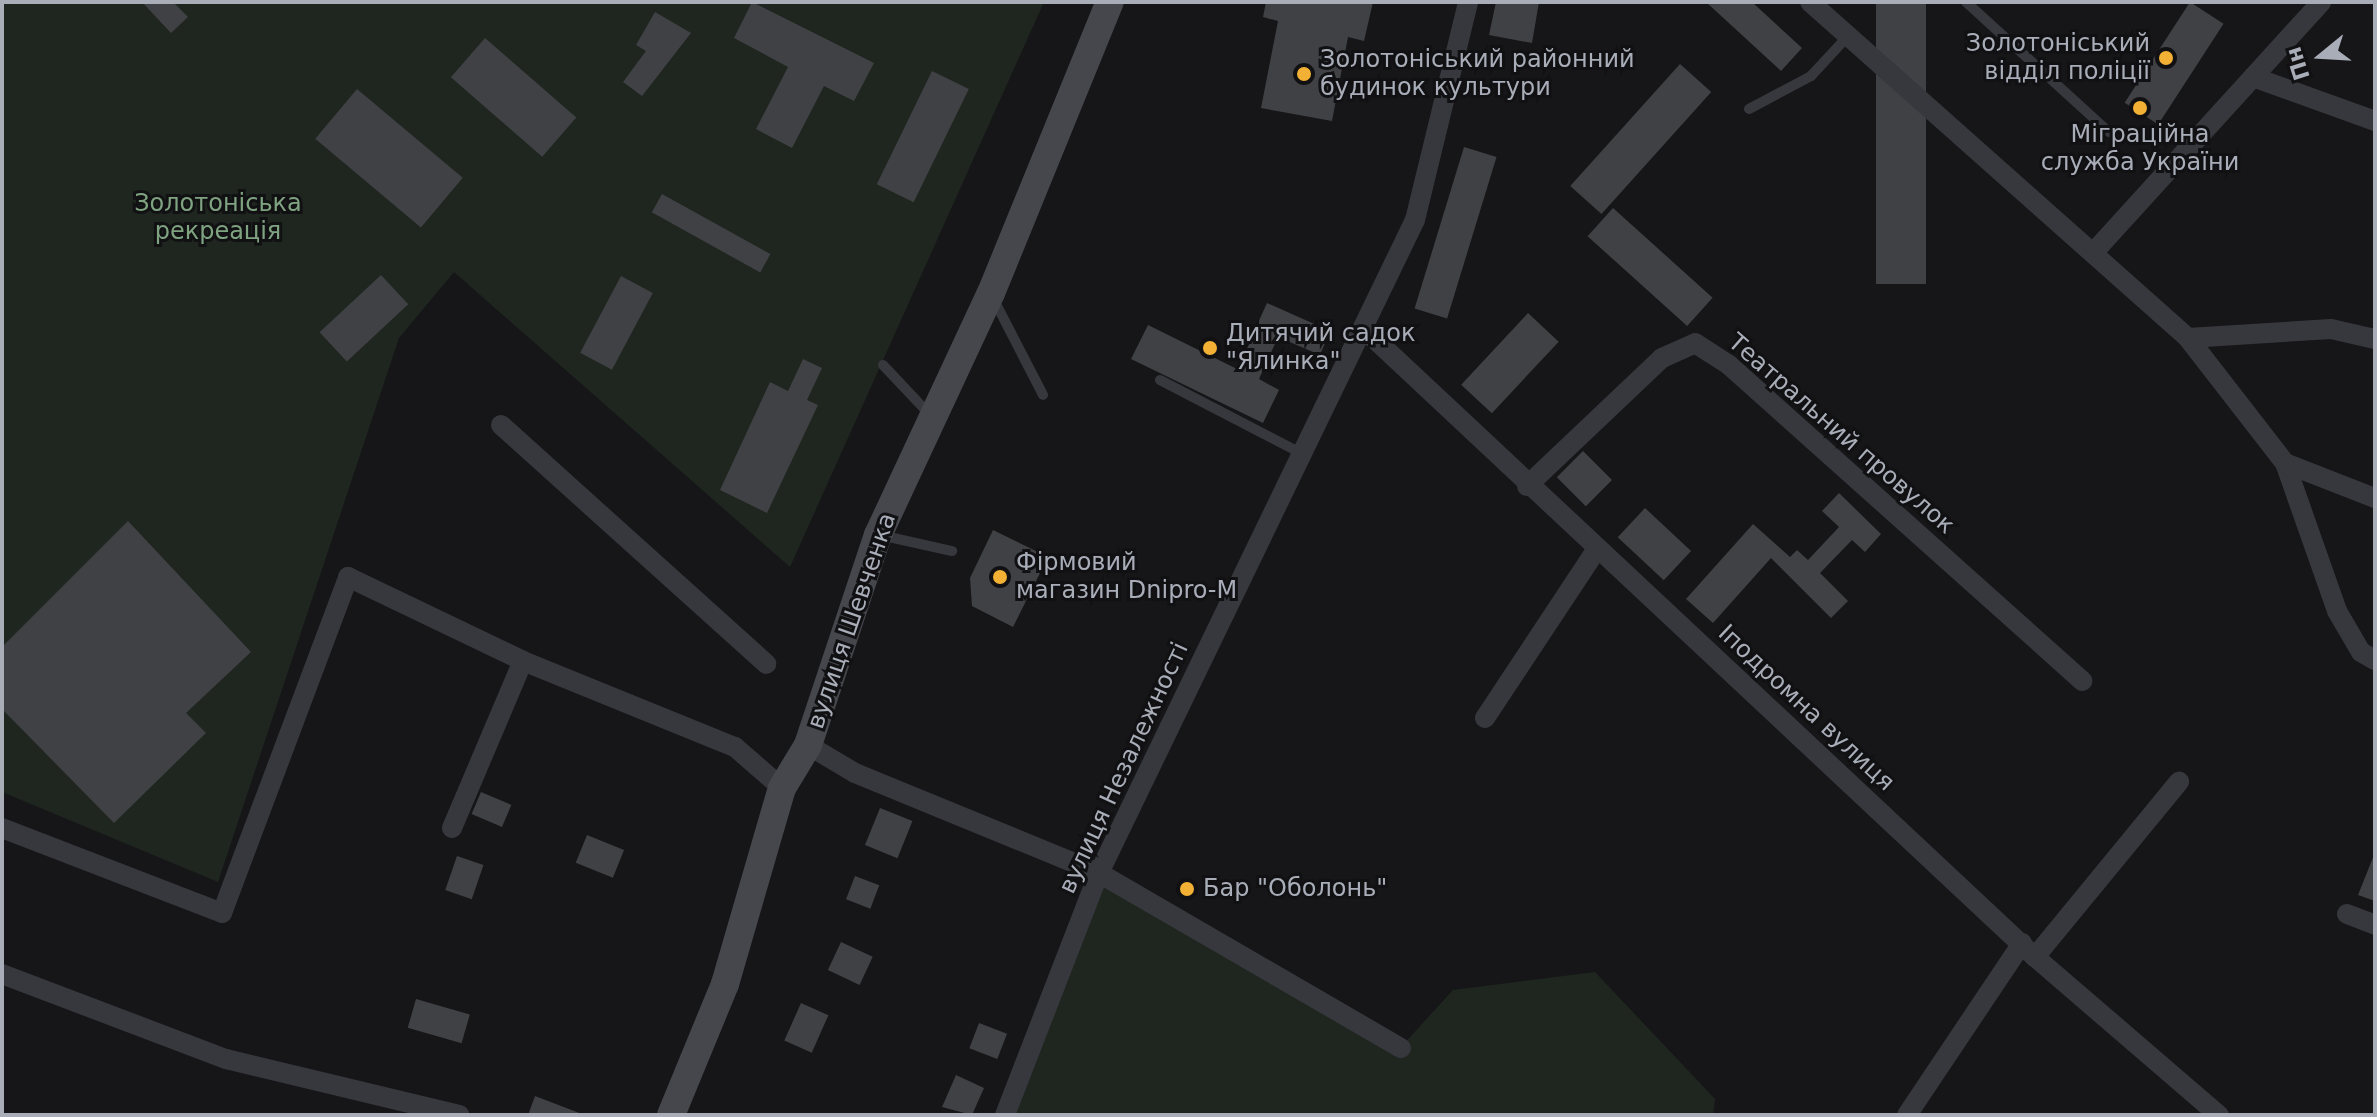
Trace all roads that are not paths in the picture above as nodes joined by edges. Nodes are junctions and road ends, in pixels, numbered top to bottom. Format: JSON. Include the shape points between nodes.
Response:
{"nodes":[{"id":1,"x":1110,"y":2,"type":"edge"},
{"id":2,"x":1468,"y":2,"type":"edge"},
{"id":3,"x":1810,"y":2,"type":"edge"},
{"id":4,"x":1966,"y":2,"type":"edge"},
{"id":5,"x":2321,"y":2,"type":"edge"},
{"id":6,"x":1848,"y":36,"type":"junction"},
{"id":7,"x":2253,"y":77,"type":"junction"},
{"id":8,"x":1749,"y":109,"type":"dead end"},
{"id":9,"x":2375,"y":121,"type":"edge"},
{"id":10,"x":2109,"y":132,"type":"dead end"},
{"id":11,"x":2093,"y":253,"type":"junction"},
{"id":12,"x":991,"y":293,"type":"junction"},
{"id":13,"x":1366,"y":331,"type":"junction"},
{"id":14,"x":2188,"y":338,"type":"junction"},
{"id":15,"x":2375,"y":339,"type":"edge"},
{"id":16,"x":883,"y":365,"type":"dead end"},
{"id":17,"x":1160,"y":380,"type":"dead end"},
{"id":18,"x":1043,"y":395,"type":"dead end"},
{"id":19,"x":935,"y":420,"type":"junction"},
{"id":20,"x":501,"y":425,"type":"dead end"},
{"id":21,"x":1305,"y":455,"type":"junction"},
{"id":22,"x":2285,"y":463,"type":"junction"},
{"id":23,"x":1527,"y":486,"type":"junction"},
{"id":24,"x":2375,"y":498,"type":"edge"},
{"id":25,"x":878,"y":535,"type":"junction"},
{"id":26,"x":1596,"y":550,"type":"junction"},
{"id":27,"x":952,"y":551,"type":"dead end"},
{"id":28,"x":2375,"y":660,"type":"edge"},
{"id":29,"x":523,"y":661,"type":"junction"},
{"id":30,"x":766,"y":664,"type":"dead end"},
{"id":31,"x":2082,"y":681,"type":"dead end"},
{"id":32,"x":1485,"y":718,"type":"dead end"},
{"id":33,"x":808,"y":745,"type":"junction"},
{"id":34,"x":2179,"y":782,"type":"dead end"},
{"id":35,"x":782,"y":788,"type":"junction"},
{"id":36,"x":2,"y":828,"type":"edge"},
{"id":37,"x":452,"y":828,"type":"dead end"},
{"id":38,"x":1099,"y":873,"type":"junction"},
{"id":39,"x":2347,"y":914,"type":"dead end"},
{"id":40,"x":2375,"y":925,"type":"edge"},
{"id":41,"x":2028,"y":950,"type":"junction"},
{"id":42,"x":2,"y":974,"type":"edge"},
{"id":43,"x":1401,"y":1048,"type":"dead end"},
{"id":44,"x":459,"y":1115,"type":"edge"},
{"id":45,"x":671,"y":1115,"type":"edge"},
{"id":46,"x":1005,"y":1115,"type":"edge"},
{"id":47,"x":1907,"y":1115,"type":"edge"},
{"id":48,"x":2219,"y":1115,"type":"edge"}],
"edges":[{"from":1,"to":12,"type":"main road","name":"вулиця Шевченка"},
{"from":2,"to":13,"type":"street","name":"вулиця Незалежності","via":[[1415,220]]},
{"from":3,"to":6,"type":"street"},
{"from":4,"to":10,"type":"lane"},
{"from":5,"to":7,"type":"street"},
{"from":6,"to":8,"type":"lane","via":[[1811,76]]},
{"from":6,"to":11,"type":"street"},
{"from":7,"to":9,"type":"street"},
{"from":7,"to":11,"type":"street"},
{"from":11,"to":14,"type":"street"},
{"from":12,"to":18,"type":"lane"},
{"from":12,"to":19,"type":"main road","name":"вулиця Шевченка"},
{"from":13,"to":21,"type":"street","name":"вулиця Незалежності"},
{"from":13,"to":23,"type":"street","name":"Іподромна вулиця"},
{"from":14,"to":15,"type":"street","via":[[2331,329]]},
{"from":14,"to":22,"type":"street"},
{"from":16,"to":19,"type":"lane"},
{"from":17,"to":21,"type":"lane"},
{"from":19,"to":25,"type":"main road","name":"вулиця Шевченка"},
{"from":20,"to":30,"type":"street"},
{"from":21,"to":38,"type":"street","name":"вулиця Незалежності"},
{"from":22,"to":24,"type":"street"},
{"from":22,"to":28,"type":"street","via":[[2337,611],[2361,652]]},
{"from":23,"to":26,"type":"street","name":"Іподромна вулиця"},
{"from":23,"to":31,"type":"street","name":"Театральний провулок","via":[[1662,358],[1695,343],[1729,365]]},
{"from":25,"to":27,"type":"lane"},
{"from":25,"to":33,"type":"main road","name":"вулиця Шевченка"},
{"from":26,"to":32,"type":"street"},
{"from":26,"to":41,"type":"street","name":"Іподромна вулиця"},
{"from":29,"to":35,"type":"street","via":[[735,747]]},
{"from":29,"to":36,"type":"street","via":[[348,577],[222,913]]},
{"from":29,"to":37,"type":"street"},
{"from":33,"to":35,"type":"main road","name":"вулиця Шевченка"},
{"from":33,"to":38,"type":"street","via":[[855,773]]},
{"from":34,"to":41,"type":"street"},
{"from":35,"to":45,"type":"main road","name":"вулиця Шевченка","via":[[725,984]]},
{"from":38,"to":43,"type":"street"},
{"from":38,"to":46,"type":"street","name":"вулиця Незалежності"},
{"from":39,"to":40,"type":"street"},
{"from":41,"to":47,"type":"street"},
{"from":41,"to":48,"type":"street","name":"Іподромна вулиця"},
{"from":42,"to":44,"type":"street","via":[[226,1059]]}]}
